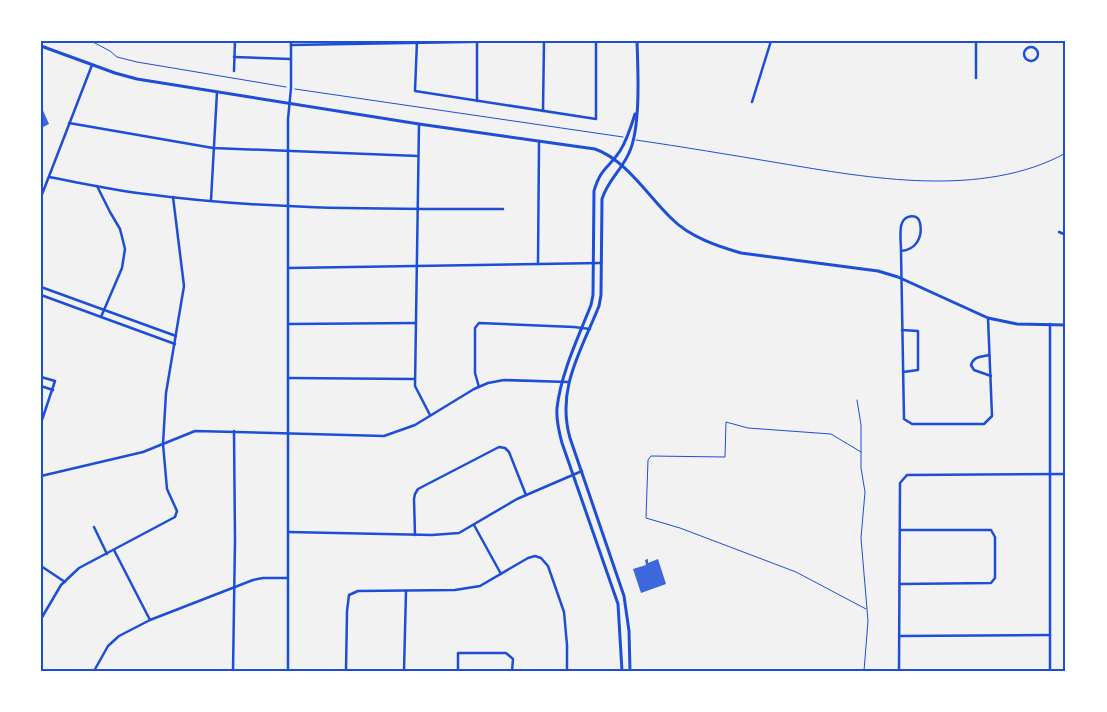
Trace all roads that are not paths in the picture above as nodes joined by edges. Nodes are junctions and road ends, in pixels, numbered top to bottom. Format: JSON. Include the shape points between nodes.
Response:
{"nodes":[{"id":1,"x":235,"y":41,"type":"edge"},
{"id":2,"x":522,"y":41,"type":"edge"},
{"id":3,"x":544,"y":41,"type":"edge"},
{"id":4,"x":596,"y":41,"type":"edge"},
{"id":5,"x":638,"y":41,"type":"edge"},
{"id":6,"x":770,"y":41,"type":"edge"},
{"id":7,"x":976,"y":41,"type":"edge"},
{"id":8,"x":1030,"y":41,"type":"edge"},
{"id":9,"x":417,"y":42,"type":"edge"},
{"id":10,"x":477,"y":42,"type":"edge"},
{"id":11,"x":291,"y":43,"type":"edge"},
{"id":12,"x":41,"y":46,"type":"edge"},
{"id":13,"x":1030,"y":47,"type":"junction"},
{"id":14,"x":234,"y":57,"type":"junction"},
{"id":15,"x":291,"y":59,"type":"junction"},
{"id":16,"x":92,"y":65,"type":"junction"},
{"id":17,"x":234,"y":71,"type":"dead end"},
{"id":18,"x":976,"y":78,"type":"dead end"},
{"id":19,"x":217,"y":92,"type":"junction"},
{"id":20,"x":477,"y":101,"type":"junction"},
{"id":21,"x":752,"y":102,"type":"dead end"},
{"id":22,"x":290,"y":104,"type":"junction"},
{"id":23,"x":636,"y":106,"type":"junction"},
{"id":24,"x":543,"y":111,"type":"junction"},
{"id":25,"x":69,"y":123,"type":"junction"},
{"id":26,"x":419,"y":124,"type":"junction"},
{"id":27,"x":539,"y":142,"type":"junction"},
{"id":28,"x":213,"y":148,"type":"junction"},
{"id":29,"x":288,"y":152,"type":"junction"},
{"id":30,"x":418,"y":156,"type":"junction"},
{"id":31,"x":613,"y":159,"type":"junction"},
{"id":32,"x":622,"y":166,"type":"junction"},
{"id":33,"x":48,"y":178,"type":"junction"},
{"id":34,"x":97,"y":186,"type":"junction"},
{"id":35,"x":41,"y":196,"type":"edge"},
{"id":36,"x":173,"y":197,"type":"junction"},
{"id":37,"x":211,"y":201,"type":"junction"},
{"id":38,"x":288,"y":206,"type":"junction"},
{"id":39,"x":417,"y":209,"type":"junction"},
{"id":40,"x":503,"y":209,"type":"dead end"},
{"id":41,"x":1059,"y":232,"type":"dead end"},
{"id":42,"x":1066,"y":235,"type":"edge"},
{"id":43,"x":901,"y":251,"type":"junction"},
{"id":44,"x":594,"y":263,"type":"junction"},
{"id":45,"x":600,"y":263,"type":"junction"},
{"id":46,"x":538,"y":264,"type":"junction"},
{"id":47,"x":416,"y":266,"type":"junction"},
{"id":48,"x":288,"y":268,"type":"junction"},
{"id":49,"x":902,"y":279,"type":"junction"},
{"id":50,"x":41,"y":286,"type":"edge"},
{"id":51,"x":41,"y":295,"type":"edge"},
{"id":52,"x":104,"y":310,"type":"junction"},
{"id":53,"x":100,"y":317,"type":"junction"},
{"id":54,"x":988,"y":318,"type":"junction"},
{"id":55,"x":416,"y":323,"type":"junction"},
{"id":56,"x":288,"y":324,"type":"junction"},
{"id":57,"x":1050,"y":324,"type":"junction"},
{"id":58,"x":1066,"y":324,"type":"edge"},
{"id":59,"x":582,"y":328,"type":"junction"},
{"id":60,"x":590,"y":329,"type":"junction"},
{"id":61,"x":902,"y":330,"type":"junction"},
{"id":62,"x":176,"y":336,"type":"junction"},
{"id":63,"x":175,"y":344,"type":"junction"},
{"id":64,"x":990,"y":355,"type":"junction"},
{"id":65,"x":903,"y":372,"type":"junction"},
{"id":66,"x":991,"y":376,"type":"junction"},
{"id":67,"x":41,"y":377,"type":"edge"},
{"id":68,"x":288,"y":378,"type":"junction"},
{"id":69,"x":415,"y":379,"type":"junction"},
{"id":70,"x":562,"y":381,"type":"junction"},
{"id":71,"x":568,"y":382,"type":"junction"},
{"id":72,"x":41,"y":386,"type":"edge"},
{"id":73,"x":479,"y":387,"type":"junction"},
{"id":74,"x":52,"y":390,"type":"junction"},
{"id":75,"x":430,"y":415,"type":"junction"},
{"id":76,"x":41,"y":423,"type":"edge"},
{"id":77,"x":566,"y":426,"type":"junction"},
{"id":78,"x":558,"y":427,"type":"junction"},
{"id":79,"x":234,"y":431,"type":"junction"},
{"id":80,"x":288,"y":433,"type":"junction"},
{"id":81,"x":163,"y":444,"type":"junction"},
{"id":82,"x":582,"y":471,"type":"junction"},
{"id":83,"x":573,"y":474,"type":"junction"},
{"id":84,"x":1049,"y":474,"type":"junction"},
{"id":85,"x":1066,"y":474,"type":"edge"},
{"id":86,"x":41,"y":476,"type":"edge"},
{"id":87,"x":526,"y":495,"type":"junction"},
{"id":88,"x":474,"y":524,"type":"junction"},
{"id":89,"x":94,"y":528,"type":"dead end"},
{"id":90,"x":900,"y":530,"type":"junction"},
{"id":91,"x":288,"y":532,"type":"junction"},
{"id":92,"x":415,"y":535,"type":"junction"},
{"id":93,"x":114,"y":550,"type":"junction"},
{"id":94,"x":107,"y":554,"type":"junction"},
{"id":95,"x":41,"y":566,"type":"edge"},
{"id":96,"x":501,"y":574,"type":"junction"},
{"id":97,"x":288,"y":578,"type":"junction"},
{"id":98,"x":65,"y":582,"type":"junction"},
{"id":99,"x":900,"y":584,"type":"junction"},
{"id":100,"x":234,"y":588,"type":"junction"},
{"id":101,"x":406,"y":591,"type":"junction"},
{"id":102,"x":625,"y":602,"type":"junction"},
{"id":103,"x":618,"y":604,"type":"junction"},
{"id":104,"x":41,"y":619,"type":"edge"},
{"id":105,"x":150,"y":620,"type":"junction"},
{"id":106,"x":900,"y":636,"type":"junction"},
{"id":107,"x":1049,"y":636,"type":"junction"},
{"id":108,"x":94,"y":671,"type":"edge"},
{"id":109,"x":233,"y":671,"type":"edge"},
{"id":110,"x":288,"y":671,"type":"edge"},
{"id":111,"x":346,"y":671,"type":"edge"},
{"id":112,"x":404,"y":671,"type":"edge"},
{"id":113,"x":458,"y":671,"type":"edge"},
{"id":114,"x":512,"y":671,"type":"edge"},
{"id":115,"x":567,"y":671,"type":"edge"},
{"id":116,"x":622,"y":671,"type":"edge"},
{"id":117,"x":630,"y":671,"type":"edge"},
{"id":118,"x":900,"y":671,"type":"edge"},
{"id":119,"x":1050,"y":671,"type":"edge"}],
"edges":[{"from":1,"to":14,"type":"street"},
{"from":2,"to":10,"type":"street"},
{"from":3,"to":24,"type":"street"},
{"from":4,"to":24,"type":"street","via":[[596,119]]},
{"from":5,"to":23,"type":"street"},
{"from":6,"to":21,"type":"street"},
{"from":7,"to":18,"type":"street"},
{"from":8,"to":13,"type":"street"},
{"from":9,"to":10,"type":"street"},
{"from":9,"to":11,"type":"street"},
{"from":9,"to":20,"type":"street","via":[[416,91]]},
{"from":10,"to":20,"type":"street"},
{"from":11,"to":15,"type":"street"},
{"from":12,"to":16,"type":"street"},
{"from":13,"to":13,"type":"street","via":[[1038,52],[1037,58],[1031,62],[1023,55]]},
{"from":14,"to":15,"type":"street"},
{"from":14,"to":17,"type":"street"},
{"from":15,"to":22,"type":"street"},
{"from":16,"to":19,"type":"street","via":[[137,79]]},
{"from":16,"to":25,"type":"street"},
{"from":19,"to":22,"type":"street"},
{"from":19,"to":28,"type":"street"},
{"from":20,"to":24,"type":"street"},
{"from":22,"to":26,"type":"street"},
{"from":22,"to":29,"type":"street"},
{"from":23,"to":31,"type":"street","via":[[627,138]]},
{"from":23,"to":32,"type":"street","via":[[634,140]]},
{"from":25,"to":28,"type":"street"},
{"from":25,"to":33,"type":"street"},
{"from":26,"to":27,"type":"street"},
{"from":26,"to":30,"type":"street"},
{"from":27,"to":31,"type":"street","via":[[595,149]]},
{"from":27,"to":46,"type":"street"},
{"from":28,"to":29,"type":"street"},
{"from":28,"to":37,"type":"street"},
{"from":29,"to":30,"type":"street"},
{"from":29,"to":38,"type":"street"},
{"from":30,"to":39,"type":"street"},
{"from":31,"to":32,"type":"street"},
{"from":31,"to":44,"type":"street","via":[[603,170],[594,191]]},
{"from":32,"to":45,"type":"street","via":[[605,187],[602,199]]},
{"from":32,"to":49,"type":"street","via":[[685,230],[719,246],[741,253],[878,271]]},
{"from":33,"to":34,"type":"street"},
{"from":33,"to":35,"type":"street"},
{"from":34,"to":36,"type":"street"},
{"from":34,"to":52,"type":"street","via":[[120,229],[124,249],[122,268]]},
{"from":36,"to":37,"type":"street"},
{"from":36,"to":62,"type":"street","via":[[184,286]]},
{"from":37,"to":38,"type":"street"},
{"from":38,"to":39,"type":"street"},
{"from":38,"to":48,"type":"street"},
{"from":39,"to":40,"type":"street"},
{"from":39,"to":47,"type":"street"},
{"from":41,"to":42,"type":"street"},
{"from":43,"to":43,"type":"street","via":[[902,222],[912,216],[920,222],[919,239],[913,248]]},
{"from":43,"to":49,"type":"street"},
{"from":44,"to":45,"type":"street"},
{"from":44,"to":46,"type":"street"},
{"from":44,"to":59,"type":"street","via":[[594,295]]},
{"from":45,"to":60,"type":"street","via":[[600,300]]},
{"from":46,"to":47,"type":"street"},
{"from":47,"to":48,"type":"street"},
{"from":47,"to":55,"type":"street"},
{"from":48,"to":56,"type":"street"},
{"from":49,"to":54,"type":"street"},
{"from":49,"to":61,"type":"street"},
{"from":50,"to":52,"type":"street"},
{"from":51,"to":53,"type":"street"},
{"from":52,"to":53,"type":"street"},
{"from":52,"to":62,"type":"street"},
{"from":53,"to":63,"type":"street"},
{"from":54,"to":57,"type":"street","via":[[1017,324]]},
{"from":54,"to":64,"type":"street"},
{"from":55,"to":56,"type":"street"},
{"from":55,"to":69,"type":"street"},
{"from":56,"to":68,"type":"street"},
{"from":57,"to":58,"type":"street"},
{"from":57,"to":84,"type":"street"},
{"from":59,"to":60,"type":"street"},
{"from":59,"to":70,"type":"street"},
{"from":59,"to":73,"type":"street","via":[[479,323],[475,328],[475,373]]},
{"from":60,"to":71,"type":"street"},
{"from":61,"to":65,"type":"street"},
{"from":61,"to":65,"type":"street","via":[[918,331],[918,370]]},
{"from":62,"to":63,"type":"street"},
{"from":63,"to":81,"type":"street","via":[[166,393]]},
{"from":64,"to":66,"type":"street"},
{"from":64,"to":66,"type":"street","via":[[979,356],[971,365],[974,370]]},
{"from":65,"to":66,"type":"street","via":[[904,419],[912,424],[984,424],[992,416]]},
{"from":67,"to":74,"type":"street","via":[[55,381]]},
{"from":68,"to":69,"type":"street"},
{"from":68,"to":80,"type":"street"},
{"from":69,"to":75,"type":"street","via":[[415,386]]},
{"from":70,"to":71,"type":"street"},
{"from":70,"to":73,"type":"street","via":[[504,380]]},
{"from":70,"to":78,"type":"street","via":[[557,409]]},
{"from":71,"to":77,"type":"street"},
{"from":72,"to":74,"type":"street"},
{"from":73,"to":75,"type":"street"},
{"from":74,"to":76,"type":"street"},
{"from":75,"to":80,"type":"street","via":[[415,425],[384,436]]},
{"from":77,"to":78,"type":"street"},
{"from":77,"to":82,"type":"street"},
{"from":78,"to":83,"type":"street"},
{"from":79,"to":80,"type":"street"},
{"from":79,"to":81,"type":"street","via":[[195,432]]},
{"from":79,"to":100,"type":"street"},
{"from":80,"to":91,"type":"street"},
{"from":81,"to":86,"type":"street","via":[[122,458]]},
{"from":81,"to":93,"type":"street","via":[[167,489],[177,511],[175,517]]},
{"from":82,"to":83,"type":"street"},
{"from":82,"to":102,"type":"street"},
{"from":83,"to":87,"type":"street"},
{"from":83,"to":103,"type":"street"},
{"from":84,"to":85,"type":"street"},
{"from":84,"to":90,"type":"street","via":[[907,475],[900,483]]},
{"from":84,"to":107,"type":"street"},
{"from":87,"to":88,"type":"street"},
{"from":87,"to":92,"type":"street","via":[[510,452],[499,447],[418,489],[414,499]]},
{"from":88,"to":92,"type":"street","via":[[459,533]]},
{"from":88,"to":96,"type":"street"},
{"from":89,"to":94,"type":"street"},
{"from":90,"to":99,"type":"street"},
{"from":90,"to":99,"type":"street","via":[[991,530],[995,537],[995,578],[991,583]]},
{"from":91,"to":92,"type":"street"},
{"from":91,"to":97,"type":"street"},
{"from":93,"to":94,"type":"street"},
{"from":93,"to":105,"type":"street"},
{"from":94,"to":98,"type":"street","via":[[79,568]]},
{"from":95,"to":98,"type":"street"},
{"from":96,"to":101,"type":"street","via":[[472,588]]},
{"from":96,"to":115,"type":"street","via":[[535,556],[546,562],[564,612]]},
{"from":97,"to":100,"type":"street","via":[[252,580]]},
{"from":97,"to":110,"type":"street"},
{"from":98,"to":104,"type":"street"},
{"from":99,"to":106,"type":"street"},
{"from":100,"to":105,"type":"street"},
{"from":100,"to":109,"type":"street"},
{"from":101,"to":111,"type":"street","via":[[348,594]]},
{"from":101,"to":112,"type":"street"},
{"from":102,"to":103,"type":"street"},
{"from":102,"to":117,"type":"street"},
{"from":103,"to":116,"type":"street"},
{"from":105,"to":108,"type":"street","via":[[119,636],[108,646]]},
{"from":106,"to":107,"type":"street"},
{"from":106,"to":118,"type":"street"},
{"from":107,"to":119,"type":"street"},
{"from":113,"to":114,"type":"street","via":[[458,653],[506,653],[513,659]]}]}
